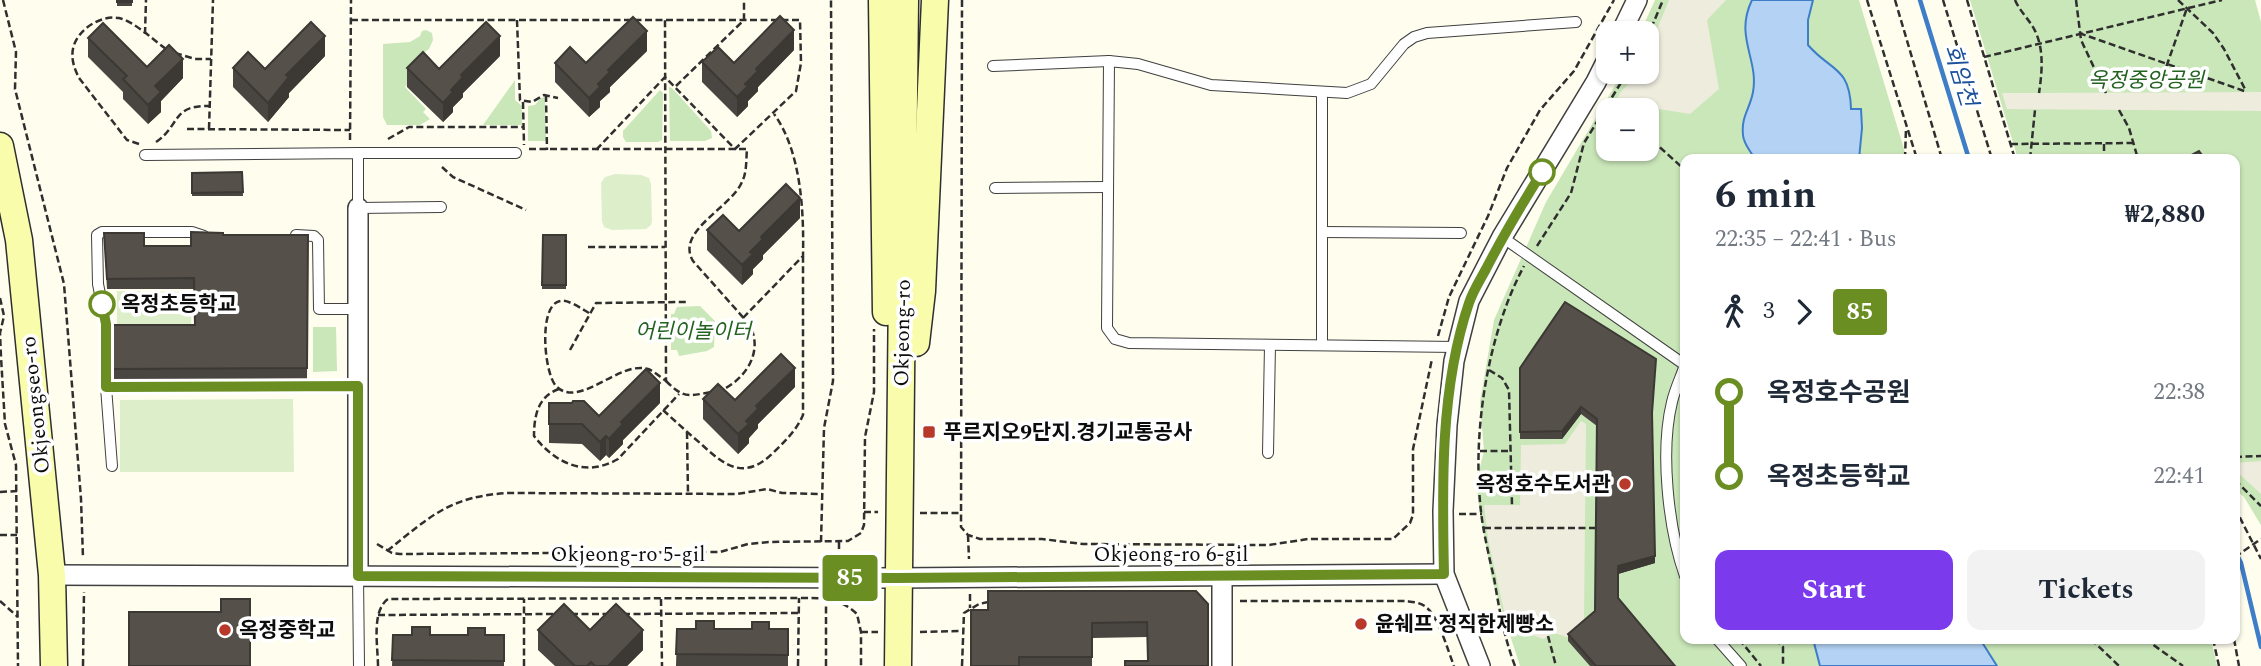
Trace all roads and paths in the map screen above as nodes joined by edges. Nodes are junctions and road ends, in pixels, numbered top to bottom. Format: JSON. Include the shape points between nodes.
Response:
{"nodes":[{"id":1,"x":3,"y":0,"type":"edge"},
{"id":2,"x":146,"y":0,"type":"edge"},
{"id":3,"x":213,"y":0,"type":"edge"},
{"id":4,"x":351,"y":0,"type":"edge"},
{"id":5,"x":744,"y":0,"type":"edge"},
{"id":6,"x":831,"y":0,"type":"edge"},
{"id":7,"x":881,"y":0,"type":"edge"},
{"id":8,"x":905,"y":0,"type":"edge"},
{"id":9,"x":935,"y":0,"type":"edge"},
{"id":10,"x":1637,"y":0,"type":"edge"},
{"id":11,"x":1663,"y":0,"type":"edge"},
{"id":12,"x":1867,"y":0,"type":"edge"},
{"id":13,"x":1895,"y":0,"type":"edge"},
{"id":14,"x":1943,"y":0,"type":"edge"},
{"id":15,"x":1967,"y":0,"type":"edge"},
{"id":16,"x":2015,"y":0,"type":"edge"},
{"id":17,"x":2076,"y":0,"type":"edge"},
{"id":18,"x":2178,"y":0,"type":"edge"},
{"id":19,"x":2222,"y":0,"type":"edge"},
{"id":20,"x":2187,"y":8,"type":"junction"},
{"id":21,"x":351,"y":20,"type":"junction"},
{"id":22,"x":517,"y":20,"type":"junction"},
{"id":23,"x":665,"y":20,"type":"junction"},
{"id":24,"x":744,"y":20,"type":"junction"},
{"id":25,"x":1627,"y":21,"type":"edge"},
{"id":26,"x":1654,"y":21,"type":"edge"},
{"id":27,"x":1576,"y":22,"type":"dead end"},
{"id":28,"x":2079,"y":33,"type":"junction"},
{"id":29,"x":145,"y":34,"type":"junction"},
{"id":30,"x":2039,"y":43,"type":"junction"},
{"id":31,"x":1984,"y":57,"type":"junction"},
{"id":32,"x":211,"y":59,"type":"junction"},
{"id":33,"x":1109,"y":61,"type":"junction"},
{"id":34,"x":2167,"y":64,"type":"junction"},
{"id":35,"x":993,"y":66,"type":"dead end"},
{"id":36,"x":2163,"y":76,"type":"dead end"},
{"id":37,"x":665,"y":77,"type":"junction"},
{"id":38,"x":1596,"y":82,"type":"edge"},
{"id":39,"x":1620,"y":84,"type":"edge"},
{"id":40,"x":676,"y":86,"type":"junction"},
{"id":41,"x":1322,"y":93,"type":"junction"},
{"id":42,"x":2039,"y":93,"type":"dead end"},
{"id":43,"x":2106,"y":93,"type":"dead end"},
{"id":44,"x":546,"y":95,"type":"junction"},
{"id":45,"x":558,"y":97,"type":"dead end"},
{"id":46,"x":523,"y":102,"type":"junction"},
{"id":47,"x":210,"y":106,"type":"junction"},
{"id":48,"x":2035,"y":110,"type":"dead end"},
{"id":49,"x":2119,"y":110,"type":"dead end"},
{"id":50,"x":774,"y":114,"type":"junction"},
{"id":51,"x":1906,"y":124,"type":"junction"},
{"id":52,"x":524,"y":127,"type":"junction"},
{"id":53,"x":187,"y":129,"type":"dead end"},
{"id":54,"x":209,"y":129,"type":"junction"},
{"id":55,"x":350,"y":130,"type":"junction"},
{"id":56,"x":350,"y":140,"type":"dead end"},
{"id":57,"x":386,"y":140,"type":"dead end"},
{"id":58,"x":150,"y":144,"type":"dead end"},
{"id":59,"x":2011,"y":144,"type":"junction"},
{"id":60,"x":2031,"y":144,"type":"junction"},
{"id":61,"x":2104,"y":144,"type":"junction"},
{"id":62,"x":2135,"y":144,"type":"junction"},
{"id":63,"x":0,"y":146,"type":"edge"},
{"id":64,"x":1659,"y":147,"type":"edge"},
{"id":65,"x":143,"y":149,"type":"joint"},
{"id":66,"x":735,"y":149,"type":"junction"},
{"id":67,"x":547,"y":150,"type":"junction"},
{"id":68,"x":596,"y":150,"type":"junction"},
{"id":69,"x":666,"y":150,"type":"junction"},
{"id":70,"x":358,"y":153,"type":"junction"},
{"id":71,"x":516,"y":153,"type":"dead end"},
{"id":72,"x":1905,"y":154,"type":"edge"},
{"id":73,"x":1915,"y":154,"type":"edge"},
{"id":74,"x":1941,"y":154,"type":"edge"},
{"id":75,"x":1990,"y":154,"type":"edge"},
{"id":76,"x":2014,"y":154,"type":"edge"},
{"id":77,"x":2030,"y":154,"type":"edge"},
{"id":78,"x":2104,"y":154,"type":"edge"},
{"id":79,"x":2137,"y":154,"type":"edge"},
{"id":80,"x":436,"y":164,"type":"dead end"},
{"id":81,"x":1680,"y":165,"type":"edge"},
{"id":82,"x":1107,"y":187,"type":"junction"},
{"id":83,"x":995,"y":188,"type":"dead end"},
{"id":84,"x":442,"y":207,"type":"dead end"},
{"id":85,"x":358,"y":208,"type":"junction"},
{"id":86,"x":526,"y":210,"type":"dead end"},
{"id":87,"x":1322,"y":232,"type":"junction"},
{"id":88,"x":1461,"y":233,"type":"dead end"},
{"id":89,"x":284,"y":235,"type":"edge"},
{"id":90,"x":217,"y":236,"type":"edge"},
{"id":91,"x":1543,"y":236,"type":"dead end"},
{"id":92,"x":1502,"y":237,"type":"junction"},
{"id":93,"x":588,"y":247,"type":"dead end"},
{"id":94,"x":666,"y":247,"type":"junction"},
{"id":95,"x":803,"y":256,"type":"junction"},
{"id":96,"x":1524,"y":267,"type":"dead end"},
{"id":97,"x":0,"y":298,"type":"edge"},
{"id":98,"x":666,"y":302,"type":"junction"},
{"id":99,"x":686,"y":302,"type":"dead end"},
{"id":100,"x":358,"y":309,"type":"junction"},
{"id":101,"x":590,"y":313,"type":"junction"},
{"id":102,"x":743,"y":318,"type":"junction"},
{"id":103,"x":874,"y":322,"type":"dead end"},
{"id":104,"x":1270,"y":345,"type":"junction"},
{"id":105,"x":1322,"y":345,"type":"junction"},
{"id":106,"x":1457,"y":347,"type":"junction"},
{"id":107,"x":570,"y":350,"type":"dead end"},
{"id":108,"x":1680,"y":362,"type":"edge"},
{"id":109,"x":1489,"y":370,"type":"junction"},
{"id":110,"x":1680,"y":379,"type":"edge"},
{"id":111,"x":666,"y":381,"type":"junction"},
{"id":112,"x":358,"y":386,"type":"junction"},
{"id":113,"x":106,"y":387,"type":"junction"},
{"id":114,"x":559,"y":389,"type":"junction"},
{"id":115,"x":679,"y":394,"type":"junction"},
{"id":116,"x":901,"y":403,"type":"junction"},
{"id":117,"x":663,"y":410,"type":"junction"},
{"id":118,"x":687,"y":432,"type":"junction"},
{"id":119,"x":1480,"y":451,"type":"junction"},
{"id":120,"x":1511,"y":451,"type":"junction"},
{"id":121,"x":1268,"y":453,"type":"dead end"},
{"id":122,"x":2261,"y":456,"type":"edge"},
{"id":123,"x":2240,"y":457,"type":"edge"},
{"id":124,"x":112,"y":466,"type":"dead end"},
{"id":125,"x":2240,"y":485,"type":"edge"},
{"id":126,"x":17,"y":491,"type":"junction"},
{"id":127,"x":0,"y":492,"type":"edge"},
{"id":128,"x":688,"y":494,"type":"junction"},
{"id":129,"x":822,"y":494,"type":"junction"},
{"id":130,"x":1512,"y":505,"type":"dead end"},
{"id":131,"x":2261,"y":506,"type":"edge"},
{"id":132,"x":2240,"y":518,"type":"edge"},
{"id":133,"x":1483,"y":528,"type":"junction"},
{"id":134,"x":1597,"y":528,"type":"edge"},
{"id":135,"x":0,"y":535,"type":"edge"},
{"id":136,"x":17,"y":535,"type":"junction"},
{"id":137,"x":2261,"y":539,"type":"edge"},
{"id":138,"x":374,"y":540,"type":"dead end"},
{"id":139,"x":821,"y":542,"type":"junction"},
{"id":140,"x":387,"y":551,"type":"junction"},
{"id":141,"x":2240,"y":554,"type":"edge"},
{"id":142,"x":2261,"y":559,"type":"edge"},
{"id":143,"x":1680,"y":561,"type":"edge"},
{"id":144,"x":1444,"y":574,"type":"junction"},
{"id":145,"x":52,"y":575,"type":"junction"},
{"id":146,"x":84,"y":575,"type":"junction"},
{"id":147,"x":358,"y":576,"type":"junction"},
{"id":148,"x":1222,"y":577,"type":"junction"},
{"id":149,"x":897,"y":578,"type":"junction"},
{"id":150,"x":661,"y":598,"type":"junction"},
{"id":151,"x":799,"y":598,"type":"junction"},
{"id":152,"x":827,"y":598,"type":"junction"},
{"id":153,"x":524,"y":599,"type":"junction"},
{"id":154,"x":0,"y":601,"type":"edge"},
{"id":155,"x":1238,"y":601,"type":"dead end"},
{"id":156,"x":989,"y":602,"type":"edge"},
{"id":157,"x":799,"y":613,"type":"junction"},
{"id":158,"x":524,"y":614,"type":"junction"},
{"id":159,"x":661,"y":614,"type":"junction"},
{"id":160,"x":378,"y":615,"type":"junction"},
{"id":161,"x":18,"y":617,"type":"junction"},
{"id":162,"x":1548,"y":636,"type":"dead end"},
{"id":163,"x":1721,"y":644,"type":"edge"},
{"id":164,"x":1743,"y":644,"type":"edge"},
{"id":165,"x":1779,"y":644,"type":"edge"},
{"id":166,"x":2097,"y":644,"type":"edge"},
{"id":167,"x":2152,"y":644,"type":"edge"},
{"id":168,"x":2214,"y":644,"type":"edge"},
{"id":169,"x":2235,"y":644,"type":"edge"},
{"id":170,"x":19,"y":666,"type":"edge"},
{"id":171,"x":54,"y":666,"type":"edge"},
{"id":172,"x":83,"y":666,"type":"edge"},
{"id":173,"x":359,"y":666,"type":"edge"},
{"id":174,"x":378,"y":666,"type":"edge"},
{"id":175,"x":524,"y":666,"type":"edge"},
{"id":176,"x":662,"y":666,"type":"edge"},
{"id":177,"x":798,"y":666,"type":"edge"},
{"id":178,"x":826,"y":666,"type":"edge"},
{"id":179,"x":861,"y":666,"type":"edge"},
{"id":180,"x":898,"y":666,"type":"edge"},
{"id":181,"x":962,"y":666,"type":"edge"},
{"id":182,"x":1222,"y":666,"type":"edge"},
{"id":183,"x":1454,"y":666,"type":"edge"},
{"id":184,"x":1480,"y":666,"type":"edge"},
{"id":185,"x":1515,"y":666,"type":"edge"},
{"id":186,"x":1556,"y":666,"type":"edge"},
{"id":187,"x":1741,"y":666,"type":"edge"},
{"id":188,"x":1761,"y":666,"type":"edge"},
{"id":189,"x":1783,"y":666,"type":"edge"},
{"id":190,"x":2119,"y":666,"type":"edge"},
{"id":191,"x":2183,"y":666,"type":"edge"},
{"id":192,"x":2219,"y":666,"type":"edge"},
{"id":193,"x":2239,"y":666,"type":"edge"}],
"edges":[{"from":1,"to":146,"type":"path","via":[[16,52],[15,89],[64,284]]},
{"from":2,"to":29,"type":"path"},
{"from":3,"to":32,"type":"path"},
{"from":4,"to":21,"type":"path"},
{"from":5,"to":24,"type":"path"},
{"from":6,"to":129,"type":"path","via":[[833,380],[824,428]]},
{"from":7,"to":116,"type":"main road","via":[[885,306],[888,349]]},
{"from":8,"to":116,"type":"main road","name":"Okjeong-ro"},
{"from":9,"to":116,"type":"main road","via":[[922,291],[919,326]]},
{"from":10,"to":25,"type":"street"},
{"from":11,"to":26,"type":"path"},
{"from":12,"to":51,"type":"path"},
{"from":13,"to":74,"type":"path"},
{"from":14,"to":75,"type":"path"},
{"from":15,"to":31,"type":"path"},
{"from":16,"to":30,"type":"path"},
{"from":17,"to":28,"type":"path"},
{"from":18,"to":20,"type":"path"},
{"from":19,"to":20,"type":"path"},
{"from":20,"to":28,"type":"path"},
{"from":20,"to":34,"type":"path"},
{"from":20,"to":34,"type":"path","via":[[2213,33],[2247,92]]},
{"from":21,"to":22,"type":"path"},
{"from":21,"to":55,"type":"path"},
{"from":22,"to":23,"type":"path"},
{"from":22,"to":46,"type":"path","via":[[519,98]]},
{"from":23,"to":24,"type":"path"},
{"from":23,"to":37,"type":"path"},
{"from":24,"to":40,"type":"path"},
{"from":24,"to":50,"type":"path","via":[[800,20],[799,85]]},
{"from":27,"to":41,"type":"lane","via":[[1427,33],[1404,44],[1371,84],[1347,93]]},
{"from":28,"to":30,"type":"path"},
{"from":28,"to":34,"type":"path"},
{"from":28,"to":43,"type":"path"},
{"from":29,"to":32,"type":"path","via":[[185,57]]},
{"from":29,"to":65,"type":"path","via":[[122,19],[102,19],[84,31],[72,54],[79,78],[127,140]]},
{"from":30,"to":31,"type":"path"},
{"from":30,"to":42,"type":"path"},
{"from":31,"to":59,"type":"path"},
{"from":32,"to":47,"type":"path"},
{"from":33,"to":35,"type":"lane"},
{"from":33,"to":41,"type":"lane","via":[[1138,64],[1211,85]]},
{"from":33,"to":82,"type":"lane"},
{"from":34,"to":36,"type":"path"},
{"from":37,"to":40,"type":"path"},
{"from":37,"to":68,"type":"path"},
{"from":37,"to":69,"type":"path"},
{"from":38,"to":92,"type":"street"},
{"from":39,"to":91,"type":"path","via":[[1584,143],[1571,193]]},
{"from":40,"to":66,"type":"path"},
{"from":41,"to":87,"type":"lane"},
{"from":44,"to":45,"type":"path"},
{"from":44,"to":46,"type":"path"},
{"from":44,"to":67,"type":"path"},
{"from":46,"to":52,"type":"path"},
{"from":47,"to":54,"type":"path"},
{"from":47,"to":58,"type":"path","via":[[186,109]]},
{"from":48,"to":60,"type":"path"},
{"from":49,"to":62,"type":"path"},
{"from":50,"to":66,"type":"path"},
{"from":50,"to":95,"type":"path","via":[[789,141],[797,176],[804,220]]},
{"from":51,"to":72,"type":"path"},
{"from":51,"to":73,"type":"path"},
{"from":52,"to":57,"type":"path","via":[[410,127]]},
{"from":52,"to":67,"type":"path","via":[[524,146]]},
{"from":53,"to":54,"type":"path"},
{"from":54,"to":55,"type":"path"},
{"from":55,"to":56,"type":"path"},
{"from":59,"to":60,"type":"path"},
{"from":59,"to":76,"type":"path"},
{"from":60,"to":61,"type":"path"},
{"from":60,"to":77,"type":"path"},
{"from":61,"to":62,"type":"path"},
{"from":61,"to":78,"type":"path"},
{"from":62,"to":79,"type":"path"},
{"from":63,"to":145,"type":"main road","name":"Okjeongseo-ro","via":[[19,240]]},
{"from":64,"to":81,"type":"path"},
{"from":65,"to":70,"type":"lane"},
{"from":66,"to":69,"type":"path"},
{"from":66,"to":102,"type":"path","via":[[747,149],[742,183],[696,231],[688,254]]},
{"from":67,"to":68,"type":"path"},
{"from":68,"to":69,"type":"path"},
{"from":69,"to":94,"type":"path"},
{"from":70,"to":71,"type":"lane"},
{"from":70,"to":85,"type":"lane"},
{"from":80,"to":86,"type":"path","via":[[453,177]]},
{"from":82,"to":83,"type":"lane"},
{"from":82,"to":104,"type":"lane","via":[[1110,334],[1129,343]]},
{"from":84,"to":85,"type":"lane"},
{"from":85,"to":100,"type":"street"},
{"from":87,"to":88,"type":"lane"},
{"from":87,"to":105,"type":"lane"},
{"from":89,"to":100,"type":"lane","via":[[317,238],[319,309]]},
{"from":90,"to":113,"type":"lane","via":[[192,232],[97,235],[98,284],[106,324]]},
{"from":92,"to":106,"type":"street","via":[[1469,301]]},
{"from":92,"to":108,"type":"lane"},
{"from":93,"to":94,"type":"path"},
{"from":94,"to":98,"type":"path"},
{"from":95,"to":102,"type":"path"},
{"from":95,"to":118,"type":"path","via":[[803,415],[797,428],[762,464],[750,468],[718,460]]},
{"from":96,"to":109,"type":"path","via":[[1500,322]]},
{"from":97,"to":126,"type":"path","via":[[5,424],[16,457]]},
{"from":98,"to":99,"type":"path"},
{"from":98,"to":101,"type":"path","via":[[599,302]]},
{"from":98,"to":111,"type":"path"},
{"from":100,"to":112,"type":"street"},
{"from":101,"to":107,"type":"path"},
{"from":101,"to":114,"type":"path","via":[[563,300],[551,308],[546,362]]},
{"from":102,"to":115,"type":"path","via":[[755,334],[753,359],[746,370],[722,390]]},
{"from":103,"to":139,"type":"path","via":[[864,525],[861,533],[848,541]]},
{"from":104,"to":105,"type":"lane"},
{"from":104,"to":121,"type":"lane"},
{"from":105,"to":106,"type":"lane"},
{"from":106,"to":144,"type":"street","via":[[1447,425]]},
{"from":109,"to":119,"type":"path"},
{"from":109,"to":120,"type":"path","via":[[1506,382],[1509,390]]},
{"from":110,"to":143,"type":"lane","via":[[1672,402],[1667,457]]},
{"from":111,"to":114,"type":"path","via":[[649,370],[632,368],[588,389]]},
{"from":111,"to":115,"type":"path"},
{"from":112,"to":113,"type":"lane"},
{"from":112,"to":147,"type":"street"},
{"from":113,"to":124,"type":"lane"},
{"from":114,"to":117,"type":"path","via":[[549,392],[538,408],[534,436],[554,458],[572,466],[594,467],[618,459]]},
{"from":115,"to":117,"type":"path"},
{"from":116,"to":149,"type":"main road","name":"Okjeong-ro"},
{"from":117,"to":118,"type":"path"},
{"from":118,"to":128,"type":"path"},
{"from":119,"to":120,"type":"path"},
{"from":119,"to":133,"type":"path"},
{"from":120,"to":130,"type":"path"},
{"from":122,"to":123,"type":"path"},
{"from":125,"to":131,"type":"path"},
{"from":126,"to":127,"type":"path"},
{"from":126,"to":136,"type":"path"},
{"from":128,"to":129,"type":"path","via":[[767,489]]},
{"from":128,"to":140,"type":"path","via":[[477,495],[429,517]]},
{"from":129,"to":139,"type":"path"},
{"from":132,"to":142,"type":"path"},
{"from":133,"to":134,"type":"path"},
{"from":133,"to":185,"type":"path","via":[[1503,631]]},
{"from":135,"to":136,"type":"path"},
{"from":136,"to":161,"type":"path"},
{"from":137,"to":141,"type":"path","bridge":true},
{"from":138,"to":140,"type":"path"},
{"from":139,"to":140,"type":"path","via":[[748,544],[719,552]]},
{"from":144,"to":148,"type":"street","name":"Okjeong-ro 6-gil"},
{"from":144,"to":184,"type":"street"},
{"from":145,"to":146,"type":"street","name":"Okjeong-ro 5-gil"},
{"from":145,"to":171,"type":"main road","name":"Okjeongseo-ro"},
{"from":146,"to":147,"type":"street","name":"Okjeong-ro 5-gil"},
{"from":146,"to":172,"type":"path"},
{"from":147,"to":149,"type":"street","name":"Okjeong-ro 5-gil"},
{"from":147,"to":173,"type":"lane"},
{"from":148,"to":149,"type":"street","name":"Okjeong-ro 6-gil"},
{"from":148,"to":182,"type":"street"},
{"from":149,"to":180,"type":"main road","name":"Okjeong-ro"},
{"from":150,"to":151,"type":"path"},
{"from":150,"to":153,"type":"path"},
{"from":150,"to":159,"type":"path"},
{"from":151,"to":152,"type":"path"},
{"from":151,"to":157,"type":"path"},
{"from":152,"to":178,"type":"path"},
{"from":152,"to":179,"type":"path","via":[[840,601],[856,614]]},
{"from":153,"to":158,"type":"path"},
{"from":153,"to":160,"type":"path","via":[[388,599]]},
{"from":154,"to":161,"type":"path"},
{"from":155,"to":183,"type":"path","via":[[1417,603],[1432,615]]},
{"from":156,"to":181,"type":"path","via":[[964,613]]},
{"from":157,"to":159,"type":"path"},
{"from":157,"to":177,"type":"path"},
{"from":158,"to":159,"type":"path"},
{"from":158,"to":160,"type":"path"},
{"from":158,"to":175,"type":"path"},
{"from":159,"to":176,"type":"path"},
{"from":160,"to":174,"type":"path"},
{"from":161,"to":170,"type":"path"},
{"from":162,"to":186,"type":"path"},
{"from":163,"to":187,"type":"lane"},
{"from":164,"to":188,"type":"path"},
{"from":165,"to":189,"type":"path"},
{"from":166,"to":190,"type":"path"},
{"from":167,"to":191,"type":"path"},
{"from":168,"to":192,"type":"path"},
{"from":169,"to":193,"type":"path"}]}
